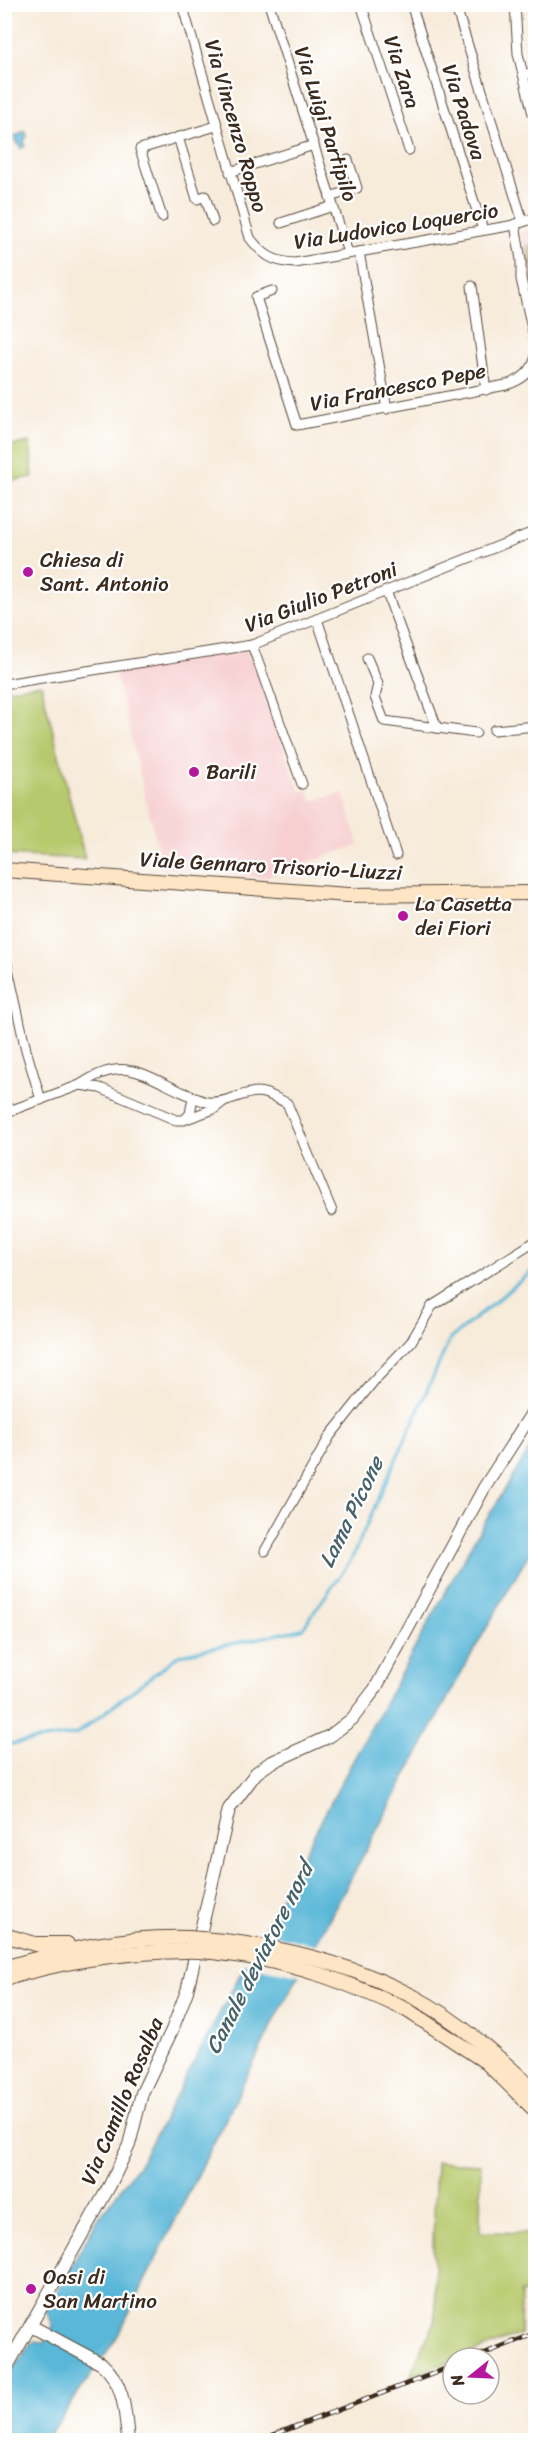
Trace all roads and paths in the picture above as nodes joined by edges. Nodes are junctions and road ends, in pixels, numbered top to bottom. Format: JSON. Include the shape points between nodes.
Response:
{"nodes":[{"id":1,"x":182,"y":4,"type":"edge"},
{"id":2,"x":269,"y":4,"type":"edge"},
{"id":3,"x":362,"y":4,"type":"edge"},
{"id":4,"x":411,"y":4,"type":"edge"},
{"id":5,"x":455,"y":4,"type":"edge"},
{"id":6,"x":515,"y":4,"type":"edge"},
{"id":7,"x":536,"y":73,"type":"edge"},
{"id":8,"x":523,"y":75,"type":"junction"},
{"id":9,"x":532,"y":114,"type":"dead end"},
{"id":10,"x":216,"y":126,"type":"junction"},
{"id":11,"x":178,"y":136,"type":"junction"},
{"id":12,"x":314,"y":145,"type":"junction"},
{"id":13,"x":409,"y":150,"type":"dead end"},
{"id":14,"x":348,"y":160,"type":"dead end"},
{"id":15,"x":230,"y":172,"type":"junction"},
{"id":16,"x":332,"y":202,"type":"junction"},
{"id":17,"x":162,"y":217,"type":"dead end"},
{"id":18,"x":536,"y":218,"type":"edge"},
{"id":19,"x":213,"y":221,"type":"dead end"},
{"id":20,"x":280,"y":223,"type":"dead end"},
{"id":21,"x":519,"y":223,"type":"junction"},
{"id":22,"x":483,"y":230,"type":"junction"},
{"id":23,"x":359,"y":252,"type":"junction"},
{"id":24,"x":263,"y":254,"type":"joint"},
{"id":25,"x":348,"y":254,"type":"junction"},
{"id":26,"x":472,"y":286,"type":"dead end"},
{"id":27,"x":272,"y":291,"type":"dead end"},
{"id":28,"x":536,"y":346,"type":"edge"},
{"id":29,"x":536,"y":356,"type":"edge"},
{"id":30,"x":486,"y":390,"type":"junction"},
{"id":31,"x":387,"y":409,"type":"junction"},
{"id":32,"x":536,"y":531,"type":"edge"},
{"id":33,"x":386,"y":591,"type":"junction"},
{"id":34,"x":318,"y":619,"type":"junction"},
{"id":35,"x":252,"y":645,"type":"junction"},
{"id":36,"x":367,"y":658,"type":"dead end"},
{"id":37,"x":4,"y":684,"type":"edge"},
{"id":38,"x":536,"y":726,"type":"edge"},
{"id":39,"x":438,"y":728,"type":"junction"},
{"id":40,"x":494,"y":730,"type":"dead end"},
{"id":41,"x":476,"y":733,"type":"dead end"},
{"id":42,"x":302,"y":784,"type":"dead end"},
{"id":43,"x":396,"y":855,"type":"dead end"},
{"id":44,"x":4,"y":870,"type":"edge"},
{"id":45,"x":536,"y":893,"type":"edge"},
{"id":46,"x":4,"y":951,"type":"edge"},
{"id":47,"x":80,"y":1085,"type":"junction"},
{"id":48,"x":193,"y":1097,"type":"junction"},
{"id":49,"x":42,"y":1100,"type":"junction"},
{"id":50,"x":223,"y":1102,"type":"junction"},
{"id":51,"x":4,"y":1113,"type":"edge"},
{"id":52,"x":184,"y":1120,"type":"junction"},
{"id":53,"x":332,"y":1211,"type":"dead end"},
{"id":54,"x":536,"y":1241,"type":"edge"},
{"id":55,"x":536,"y":1407,"type":"edge"},
{"id":56,"x":265,"y":1551,"type":"dead end"},
{"id":57,"x":4,"y":1935,"type":"edge"},
{"id":58,"x":117,"y":1940,"type":"junction"},
{"id":59,"x":190,"y":1946,"type":"junction"},
{"id":60,"x":4,"y":1968,"type":"edge"},
{"id":61,"x":4,"y":1979,"type":"edge"},
{"id":62,"x":536,"y":2092,"type":"edge"},
{"id":63,"x":536,"y":2111,"type":"edge"},
{"id":64,"x":31,"y":2326,"type":"junction"},
{"id":65,"x":4,"y":2372,"type":"edge"},
{"id":66,"x":128,"y":2440,"type":"edge"}],
"edges":[{"from":1,"to":10,"type":"street","name":"Via Vincenzo Roppo"},
{"from":2,"to":12,"type":"street","name":"Via Luigi Partipilo"},
{"from":3,"to":13,"type":"street","name":"Via Zara"},
{"from":4,"to":22,"type":"street","name":"Via Padova"},
{"from":5,"to":21,"type":"street"},
{"from":6,"to":8,"type":"street"},
{"from":7,"to":8,"type":"street"},
{"from":8,"to":9,"type":"street"},
{"from":10,"to":11,"type":"street"},
{"from":10,"to":15,"type":"street","name":"Via Vincenzo Roppo"},
{"from":11,"to":17,"type":"street","via":[[140,149]]},
{"from":11,"to":19,"type":"street","via":[[197,199],[205,196]]},
{"from":12,"to":15,"type":"street"},
{"from":12,"to":16,"type":"street","name":"Via Luigi Partipilo"},
{"from":14,"to":16,"type":"street","via":[[357,188]]},
{"from":15,"to":24,"type":"street","name":"Via Vincenzo Roppo","via":[[250,238]]},
{"from":16,"to":20,"type":"street"},
{"from":16,"to":25,"type":"street","name":"Via Luigi Partipilo"},
{"from":18,"to":21,"type":"street","name":"Via Ludovico Loquercio"},
{"from":21,"to":22,"type":"street","name":"Via Ludovico Loquercio"},
{"from":21,"to":28,"type":"street","via":[[521,279]]},
{"from":22,"to":23,"type":"street","name":"Via Ludovico Loquercio"},
{"from":23,"to":25,"type":"street","name":"Via Ludovico Loquercio"},
{"from":23,"to":31,"type":"street"},
{"from":24,"to":25,"type":"street","name":"Via Ludovico Loquercio","via":[[279,262],[295,263]]},
{"from":26,"to":30,"type":"street"},
{"from":27,"to":31,"type":"street","name":"Via Francesco Pepe","via":[[256,297],[297,425]]},
{"from":29,"to":30,"type":"street","name":"Via Francesco Pepe","via":[[524,376]]},
{"from":30,"to":31,"type":"street","name":"Via Francesco Pepe"},
{"from":32,"to":33,"type":"street","name":"Via Giulio Petroni"},
{"from":33,"to":34,"type":"street","name":"Via Giulio Petroni"},
{"from":33,"to":39,"type":"street"},
{"from":34,"to":35,"type":"street","name":"Via Giulio Petroni"},
{"from":34,"to":43,"type":"street"},
{"from":35,"to":37,"type":"street","name":"Via Giulio Petroni"},
{"from":35,"to":42,"type":"street"},
{"from":36,"to":39,"type":"street","via":[[378,684],[375,697],[384,721]]},
{"from":38,"to":40,"type":"street"},
{"from":39,"to":41,"type":"street"},
{"from":44,"to":45,"type":"main road","name":"Viale Gennaro Trisorio-Liuzzi","via":[[348,895]]},
{"from":46,"to":49,"type":"street","via":[[26,1050]]},
{"from":47,"to":48,"type":"street","via":[[115,1068],[130,1068]]},
{"from":47,"to":49,"type":"street"},
{"from":47,"to":52,"type":"street","via":[[100,1088]]},
{"from":48,"to":50,"type":"street"},
{"from":48,"to":52,"type":"street","via":[[190,1114]]},
{"from":49,"to":51,"type":"street"},
{"from":50,"to":52,"type":"street"},
{"from":50,"to":53,"type":"street","via":[[257,1092],[287,1103]]},
{"from":54,"to":56,"type":"street","via":[[432,1306],[411,1342],[330,1437]]},
{"from":55,"to":64,"type":"street","name":"Via Camillo Rosalba","via":[[484,1488],[375,1689],[352,1719],[330,1736],[256,1773],[229,1809],[180,2012],[142,2093],[129,2145]]},
{"from":57,"to":58,"type":"main road","via":[[49,1945]]},
{"from":58,"to":59,"type":"main road","via":[[165,1937]]},
{"from":58,"to":60,"type":"main road"},
{"from":59,"to":61,"type":"main road","via":[[110,1954]]},
{"from":59,"to":62,"type":"main road","bridge":true,"via":[[274,1947],[387,1983],[441,2013],[500,2058]]},
{"from":59,"to":63,"type":"main road","bridge":true,"via":[[314,1971],[374,1994],[407,2010],[486,2062]]},
{"from":64,"to":65,"type":"street","name":"Via Camillo Rosalba"},
{"from":64,"to":66,"type":"street","via":[[102,2364],[111,2373],[123,2397]]}]}
